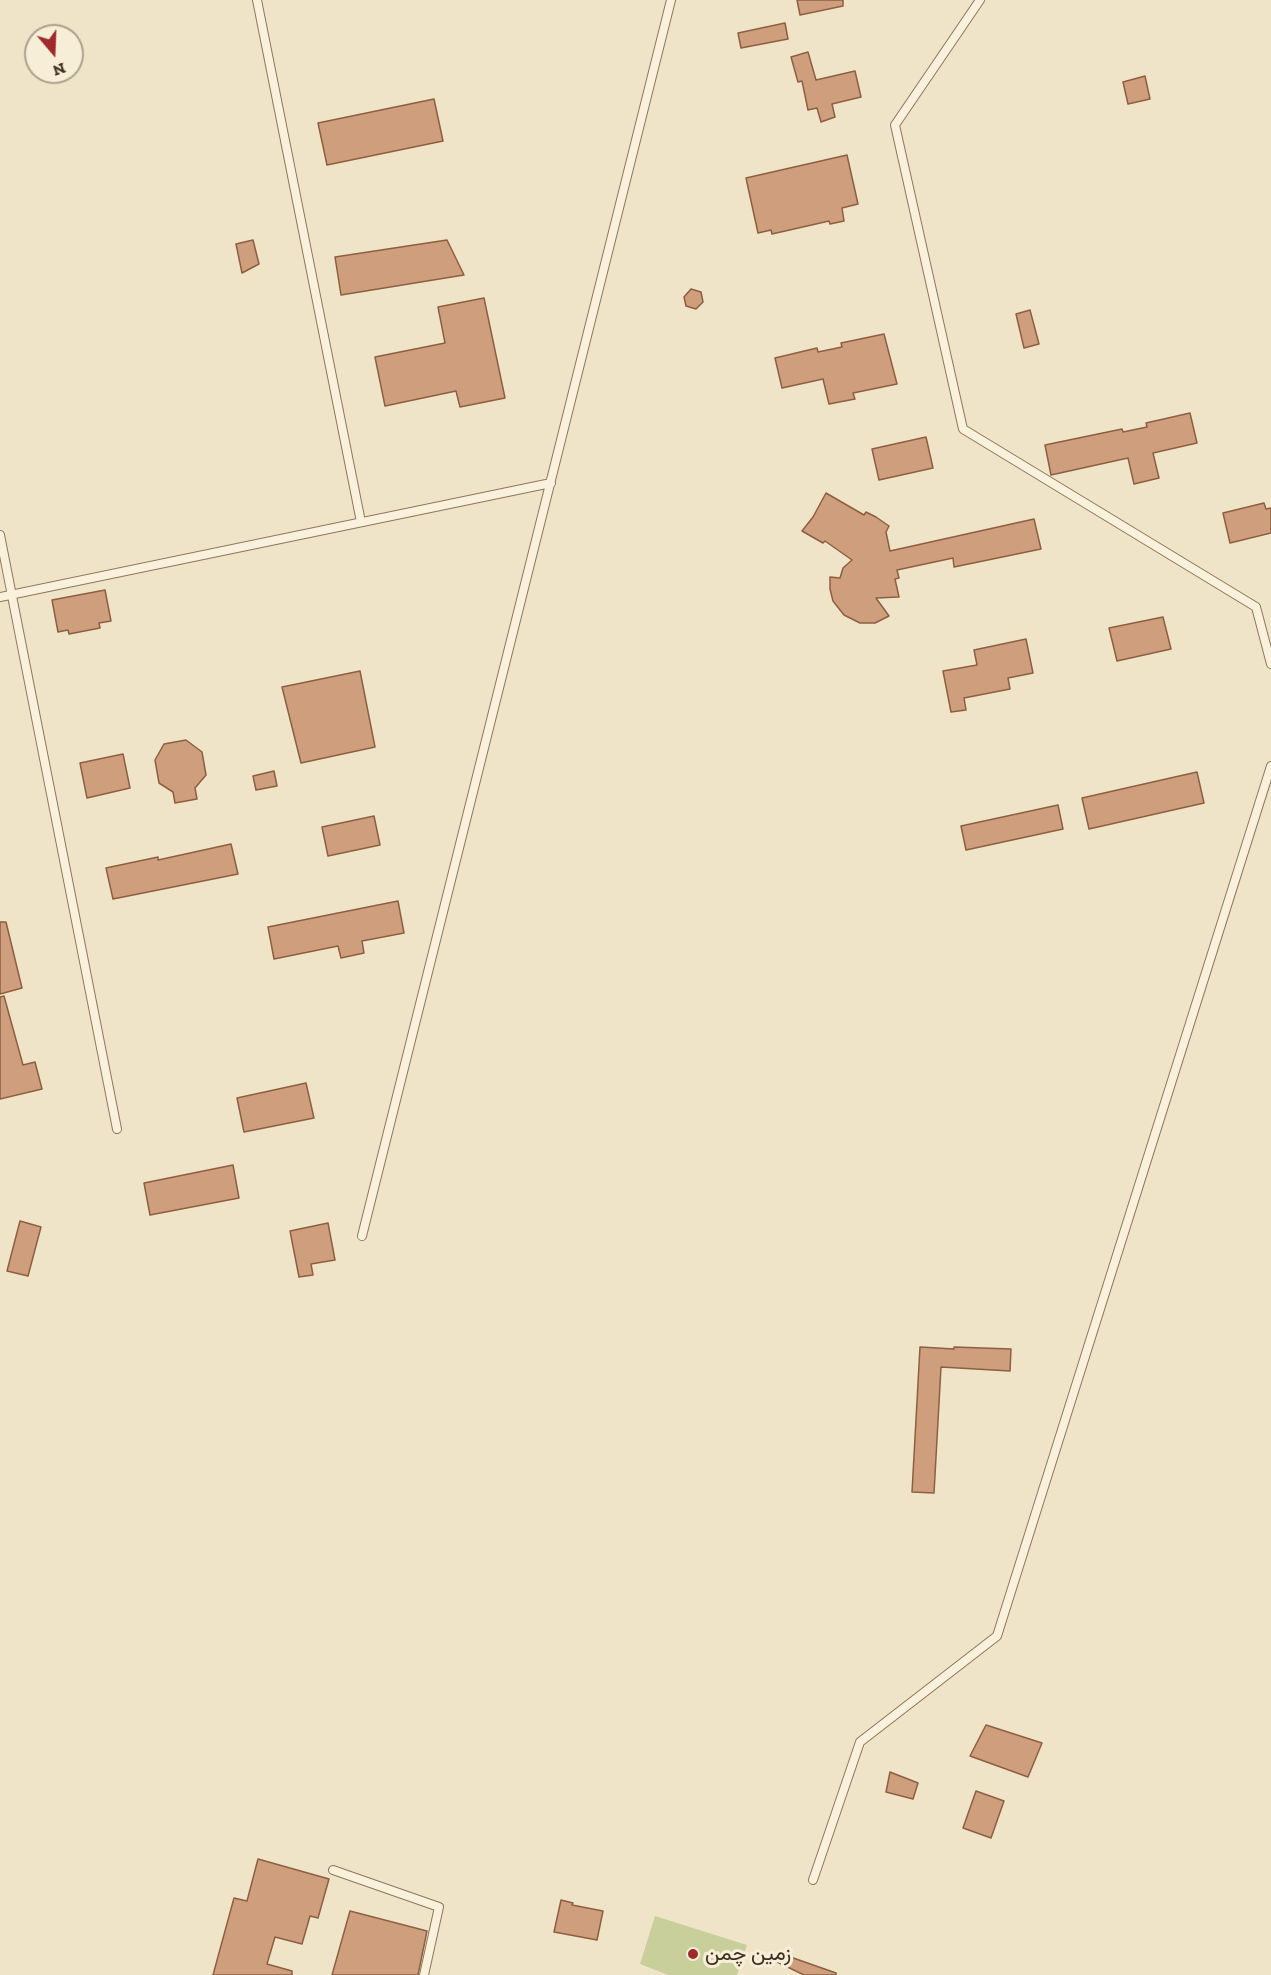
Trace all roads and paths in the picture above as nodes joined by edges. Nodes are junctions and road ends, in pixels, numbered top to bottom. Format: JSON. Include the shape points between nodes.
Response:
{"nodes":[{"id":1,"x":257,"y":0,"type":"edge"},
{"id":2,"x":671,"y":0,"type":"edge"},
{"id":3,"x":980,"y":0,"type":"edge"},
{"id":4,"x":551,"y":483,"type":"junction"},
{"id":5,"x":361,"y":522,"type":"junction"},
{"id":6,"x":0,"y":536,"type":"edge"},
{"id":7,"x":12,"y":594,"type":"junction"},
{"id":8,"x":0,"y":597,"type":"edge"},
{"id":9,"x":1271,"y":664,"type":"edge"},
{"id":10,"x":1271,"y":766,"type":"edge"},
{"id":11,"x":117,"y":1129,"type":"dead end"},
{"id":12,"x":362,"y":1236,"type":"dead end"},
{"id":13,"x":333,"y":1870,"type":"dead end"},
{"id":14,"x":813,"y":1880,"type":"dead end"},
{"id":15,"x":423,"y":1975,"type":"edge"}],
"edges":[{"from":1,"to":5,"type":"lane"},
{"from":2,"to":4,"type":"lane"},
{"from":3,"to":9,"type":"lane","via":[[895,125],[963,429],[1256,607]]},
{"from":4,"to":5,"type":"lane"},
{"from":4,"to":12,"type":"lane"},
{"from":5,"to":7,"type":"lane"},
{"from":6,"to":7,"type":"lane"},
{"from":7,"to":8,"type":"lane"},
{"from":7,"to":11,"type":"lane"},
{"from":10,"to":14,"type":"lane","via":[[997,1636],[860,1742]]},
{"from":13,"to":15,"type":"lane","via":[[439,1907]]}]}
